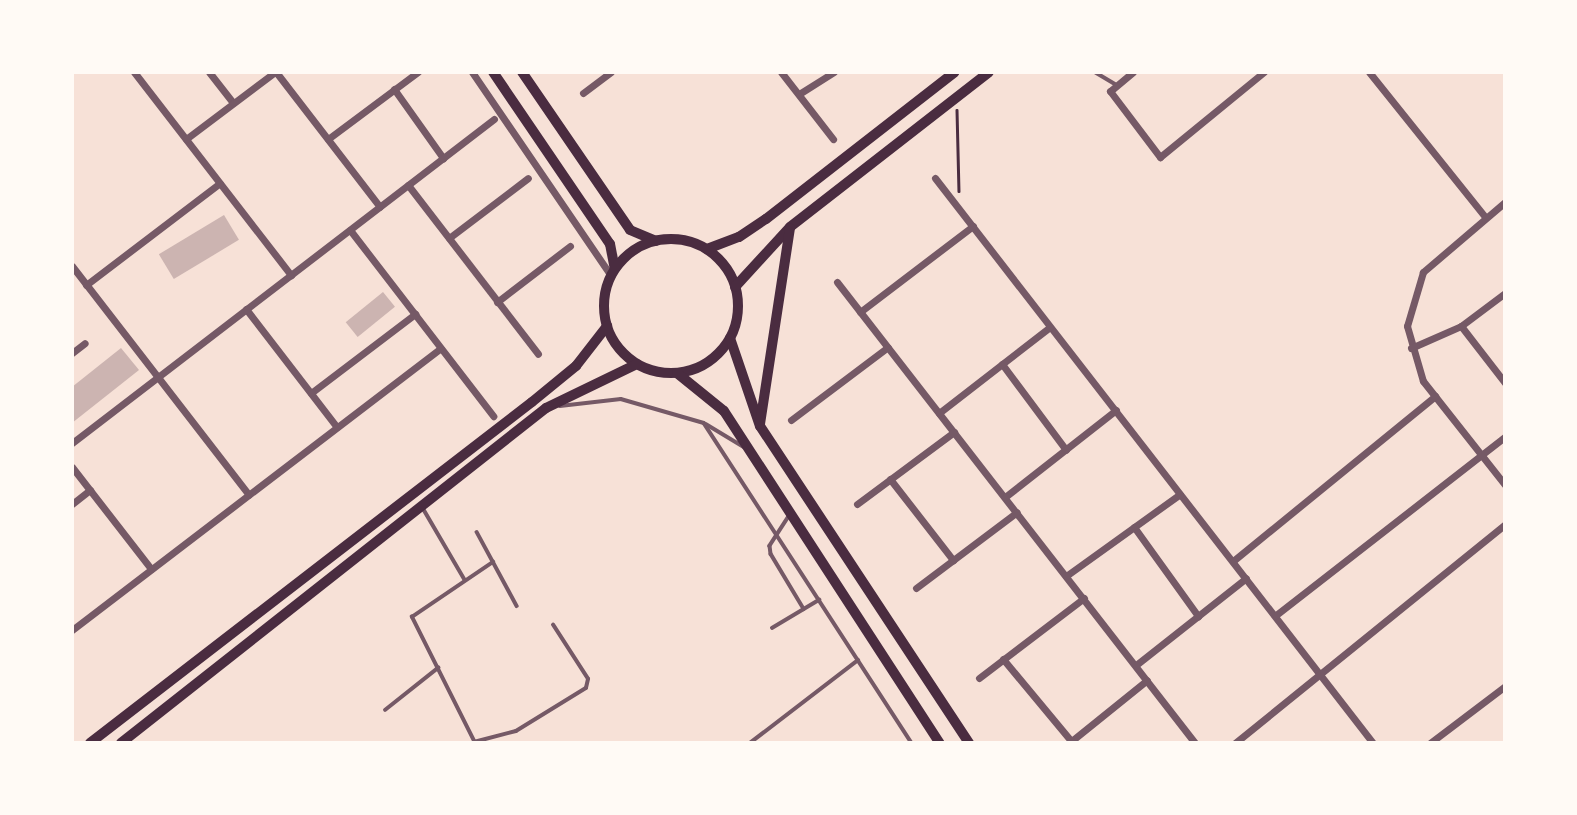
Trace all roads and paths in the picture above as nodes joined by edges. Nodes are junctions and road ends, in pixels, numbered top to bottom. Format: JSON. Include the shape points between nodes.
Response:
{"nodes":[{"id":1,"x":134,"y":72,"type":"edge"},
{"id":2,"x":209,"y":72,"type":"edge"},
{"id":3,"x":276,"y":72,"type":"edge"},
{"id":4,"x":418,"y":72,"type":"edge"},
{"id":5,"x":472,"y":72,"type":"edge"},
{"id":6,"x":493,"y":72,"type":"edge"},
{"id":7,"x":522,"y":72,"type":"edge"},
{"id":8,"x":611,"y":72,"type":"edge"},
{"id":9,"x":781,"y":72,"type":"edge"},
{"id":10,"x":834,"y":72,"type":"edge"},
{"id":11,"x":956,"y":72,"type":"edge"},
{"id":12,"x":989,"y":72,"type":"edge"},
{"id":13,"x":1095,"y":72,"type":"edge"},
{"id":14,"x":1133,"y":72,"type":"edge"},
{"id":15,"x":1264,"y":72,"type":"edge"},
{"id":16,"x":1369,"y":72,"type":"edge"},
{"id":17,"x":1117,"y":85,"type":"junction"},
{"id":18,"x":394,"y":89,"type":"junction"},
{"id":19,"x":583,"y":93,"type":"dead end"},
{"id":20,"x":799,"y":94,"type":"junction"},
{"id":21,"x":958,"y":96,"type":"junction"},
{"id":22,"x":233,"y":103,"type":"junction"},
{"id":23,"x":494,"y":119,"type":"dead end"},
{"id":24,"x":186,"y":139,"type":"junction"},
{"id":25,"x":328,"y":139,"type":"junction"},
{"id":26,"x":833,"y":139,"type":"dead end"},
{"id":27,"x":443,"y":158,"type":"junction"},
{"id":28,"x":528,"y":178,"type":"dead end"},
{"id":29,"x":935,"y":178,"type":"dead end"},
{"id":30,"x":220,"y":183,"type":"junction"},
{"id":31,"x":408,"y":185,"type":"junction"},
{"id":32,"x":1505,"y":202,"type":"edge"},
{"id":33,"x":380,"y":207,"type":"junction"},
{"id":34,"x":959,"y":208,"type":"junction"},
{"id":35,"x":1485,"y":217,"type":"junction"},
{"id":36,"x":973,"y":226,"type":"junction"},
{"id":37,"x":790,"y":228,"type":"junction"},
{"id":38,"x":350,"y":230,"type":"junction"},
{"id":39,"x":449,"y":238,"type":"junction"},
{"id":40,"x":656,"y":241,"type":"junction"},
{"id":41,"x":570,"y":246,"type":"dead end"},
{"id":42,"x":707,"y":249,"type":"junction"},
{"id":43,"x":72,"y":266,"type":"edge"},
{"id":44,"x":613,"y":272,"type":"junction"},
{"id":45,"x":291,"y":275,"type":"junction"},
{"id":46,"x":837,"y":282,"type":"dead end"},
{"id":47,"x":86,"y":285,"type":"junction"},
{"id":48,"x":736,"y":287,"type":"junction"},
{"id":49,"x":1505,"y":293,"type":"edge"},
{"id":50,"x":497,"y":302,"type":"junction"},
{"id":51,"x":246,"y":309,"type":"junction"},
{"id":52,"x":860,"y":312,"type":"junction"},
{"id":53,"x":415,"y":314,"type":"junction"},
{"id":54,"x":607,"y":326,"type":"junction"},
{"id":55,"x":1461,"y":326,"type":"junction"},
{"id":56,"x":1050,"y":327,"type":"junction"},
{"id":57,"x":730,"y":338,"type":"junction"},
{"id":58,"x":85,"y":343,"type":"dead end"},
{"id":59,"x":888,"y":347,"type":"junction"},
{"id":60,"x":441,"y":348,"type":"junction"},
{"id":61,"x":1411,"y":348,"type":"junction"},
{"id":62,"x":72,"y":353,"type":"edge"},
{"id":63,"x":537,"y":354,"type":"dead end"},
{"id":64,"x":637,"y":364,"type":"junction"},
{"id":65,"x":1002,"y":365,"type":"junction"},
{"id":66,"x":677,"y":373,"type":"junction"},
{"id":67,"x":157,"y":377,"type":"junction"},
{"id":68,"x":1505,"y":383,"type":"edge"},
{"id":69,"x":311,"y":393,"type":"junction"},
{"id":70,"x":1435,"y":396,"type":"junction"},
{"id":71,"x":546,"y":408,"type":"junction"},
{"id":72,"x":1116,"y":410,"type":"junction"},
{"id":73,"x":939,"y":413,"type":"junction"},
{"id":74,"x":494,"y":416,"type":"dead end"},
{"id":75,"x":791,"y":420,"type":"dead end"},
{"id":76,"x":704,"y":423,"type":"junction"},
{"id":77,"x":760,"y":426,"type":"junction"},
{"id":78,"x":337,"y":427,"type":"junction"},
{"id":79,"x":954,"y":432,"type":"junction"},
{"id":80,"x":1505,"y":437,"type":"edge"},
{"id":81,"x":72,"y":443,"type":"edge"},
{"id":82,"x":1066,"y":450,"type":"junction"},
{"id":83,"x":750,"y":451,"type":"junction"},
{"id":84,"x":1481,"y":454,"type":"junction"},
{"id":85,"x":72,"y":467,"type":"edge"},
{"id":86,"x":890,"y":479,"type":"junction"},
{"id":87,"x":1505,"y":485,"type":"edge"},
{"id":88,"x":90,"y":490,"type":"junction"},
{"id":89,"x":1180,"y":494,"type":"junction"},
{"id":90,"x":248,"y":495,"type":"junction"},
{"id":91,"x":1005,"y":497,"type":"junction"},
{"id":92,"x":72,"y":504,"type":"edge"},
{"id":93,"x":857,"y":504,"type":"dead end"},
{"id":94,"x":422,"y":506,"type":"junction"},
{"id":95,"x":1017,"y":512,"type":"junction"},
{"id":96,"x":791,"y":514,"type":"junction"},
{"id":97,"x":1505,"y":524,"type":"edge"},
{"id":98,"x":1134,"y":527,"type":"junction"},
{"id":99,"x":477,"y":532,"type":"dead end"},
{"id":100,"x":777,"y":536,"type":"junction"},
{"id":101,"x":953,"y":560,"type":"junction"},
{"id":102,"x":1233,"y":561,"type":"junction"},
{"id":103,"x":493,"y":562,"type":"junction"},
{"id":104,"x":151,"y":569,"type":"junction"},
{"id":105,"x":1066,"y":576,"type":"junction"},
{"id":106,"x":1247,"y":578,"type":"junction"},
{"id":107,"x":465,"y":580,"type":"junction"},
{"id":108,"x":916,"y":587,"type":"dead end"},
{"id":109,"x":1084,"y":598,"type":"junction"},
{"id":110,"x":819,"y":600,"type":"junction"},
{"id":111,"x":517,"y":606,"type":"dead end"},
{"id":112,"x":804,"y":609,"type":"junction"},
{"id":113,"x":1276,"y":615,"type":"junction"},
{"id":114,"x":1198,"y":616,"type":"junction"},
{"id":115,"x":553,"y":625,"type":"dead end"},
{"id":116,"x":772,"y":628,"type":"dead end"},
{"id":117,"x":72,"y":630,"type":"edge"},
{"id":118,"x":858,"y":660,"type":"junction"},
{"id":119,"x":1003,"y":660,"type":"junction"},
{"id":120,"x":1136,"y":665,"type":"junction"},
{"id":121,"x":438,"y":668,"type":"junction"},
{"id":122,"x":1321,"y":674,"type":"junction"},
{"id":123,"x":979,"y":678,"type":"dead end"},
{"id":124,"x":1147,"y":680,"type":"junction"},
{"id":125,"x":1505,"y":686,"type":"edge"},
{"id":126,"x":385,"y":710,"type":"dead end"},
{"id":127,"x":1070,"y":742,"type":"edge"},
{"id":128,"x":89,"y":743,"type":"edge"},
{"id":129,"x":121,"y":743,"type":"edge"},
{"id":130,"x":475,"y":743,"type":"edge"},
{"id":131,"x":750,"y":743,"type":"edge"},
{"id":132,"x":912,"y":743,"type":"edge"},
{"id":133,"x":940,"y":743,"type":"edge"},
{"id":134,"x":970,"y":743,"type":"edge"},
{"id":135,"x":1195,"y":743,"type":"edge"},
{"id":136,"x":1235,"y":743,"type":"edge"},
{"id":137,"x":1373,"y":743,"type":"edge"},
{"id":138,"x":1431,"y":743,"type":"edge"}],
"edges":[{"from":1,"to":24,"type":"street"},
{"from":2,"to":22,"type":"street"},
{"from":3,"to":22,"type":"street"},
{"from":3,"to":25,"type":"street"},
{"from":4,"to":18,"type":"street"},
{"from":5,"to":44,"type":"street"},
{"from":6,"to":44,"type":"main road","via":[[610,244]]},
{"from":7,"to":40,"type":"main road","via":[[630,230]]},
{"from":8,"to":19,"type":"street"},
{"from":9,"to":20,"type":"street"},
{"from":10,"to":20,"type":"street"},
{"from":11,"to":42,"type":"main road","via":[[766,219],[739,237]]},
{"from":12,"to":21,"type":"main road"},
{"from":13,"to":17,"type":"lane"},
{"from":14,"to":17,"type":"street"},
{"from":15,"to":17,"type":"street","via":[[1160,157],[1110,91]]},
{"from":16,"to":35,"type":"street"},
{"from":18,"to":25,"type":"street"},
{"from":18,"to":27,"type":"street"},
{"from":20,"to":26,"type":"street"},
{"from":21,"to":34,"type":"path"},
{"from":21,"to":37,"type":"main road"},
{"from":22,"to":24,"type":"street"},
{"from":23,"to":27,"type":"street"},
{"from":24,"to":30,"type":"street"},
{"from":25,"to":33,"type":"street"},
{"from":27,"to":31,"type":"street"},
{"from":28,"to":39,"type":"street"},
{"from":29,"to":34,"type":"street"},
{"from":30,"to":45,"type":"street"},
{"from":30,"to":47,"type":"street"},
{"from":31,"to":33,"type":"street"},
{"from":31,"to":39,"type":"street"},
{"from":32,"to":35,"type":"street"},
{"from":33,"to":38,"type":"street"},
{"from":34,"to":36,"type":"street"},
{"from":35,"to":61,"type":"street","via":[[1423,272],[1407,326]]},
{"from":36,"to":52,"type":"street"},
{"from":36,"to":56,"type":"street"},
{"from":37,"to":48,"type":"main road"},
{"from":37,"to":77,"type":"main road"},
{"from":38,"to":45,"type":"street"},
{"from":38,"to":53,"type":"street"},
{"from":39,"to":50,"type":"street"},
{"from":40,"to":42,"type":"main road","via":[[687,241]]},
{"from":40,"to":44,"type":"main road","via":[[633,251]]},
{"from":41,"to":50,"type":"street"},
{"from":42,"to":48,"type":"main road","via":[[729,272]]},
{"from":43,"to":47,"type":"street"},
{"from":44,"to":54,"type":"main road","via":[[604,302]]},
{"from":45,"to":51,"type":"street"},
{"from":46,"to":52,"type":"street"},
{"from":47,"to":67,"type":"street"},
{"from":48,"to":57,"type":"main road","via":[[737,313]]},
{"from":49,"to":55,"type":"street"},
{"from":50,"to":63,"type":"street"},
{"from":51,"to":67,"type":"street"},
{"from":51,"to":69,"type":"street"},
{"from":52,"to":59,"type":"street"},
{"from":53,"to":60,"type":"street"},
{"from":53,"to":69,"type":"street"},
{"from":54,"to":64,"type":"main road","via":[[618,348]]},
{"from":54,"to":128,"type":"main road","via":[[576,366],[532,402]]},
{"from":55,"to":61,"type":"street"},
{"from":55,"to":68,"type":"street"},
{"from":56,"to":65,"type":"street"},
{"from":56,"to":72,"type":"street"},
{"from":57,"to":66,"type":"main road","via":[[708,361]]},
{"from":57,"to":77,"type":"main road"},
{"from":58,"to":62,"type":"street"},
{"from":59,"to":73,"type":"street"},
{"from":59,"to":75,"type":"street"},
{"from":60,"to":74,"type":"street"},
{"from":60,"to":78,"type":"street"},
{"from":61,"to":70,"type":"street","via":[[1423,381]]},
{"from":64,"to":66,"type":"main road"},
{"from":64,"to":71,"type":"main road"},
{"from":65,"to":73,"type":"street"},
{"from":65,"to":82,"type":"street"},
{"from":66,"to":83,"type":"main road","via":[[724,411]]},
{"from":67,"to":81,"type":"street"},
{"from":67,"to":90,"type":"street"},
{"from":69,"to":78,"type":"street"},
{"from":70,"to":84,"type":"street"},
{"from":70,"to":102,"type":"street"},
{"from":71,"to":76,"type":"lane","via":[[621,399]]},
{"from":71,"to":94,"type":"main road"},
{"from":72,"to":82,"type":"street"},
{"from":72,"to":89,"type":"street"},
{"from":73,"to":79,"type":"street"},
{"from":76,"to":83,"type":"lane"},
{"from":76,"to":100,"type":"lane"},
{"from":77,"to":134,"type":"main road"},
{"from":78,"to":90,"type":"street"},
{"from":79,"to":86,"type":"street"},
{"from":79,"to":91,"type":"street"},
{"from":80,"to":84,"type":"street"},
{"from":82,"to":91,"type":"street"},
{"from":83,"to":96,"type":"main road"},
{"from":84,"to":87,"type":"street"},
{"from":84,"to":113,"type":"street"},
{"from":85,"to":88,"type":"street"},
{"from":86,"to":93,"type":"street"},
{"from":86,"to":101,"type":"street"},
{"from":88,"to":92,"type":"street"},
{"from":88,"to":104,"type":"street"},
{"from":89,"to":98,"type":"street"},
{"from":89,"to":102,"type":"street"},
{"from":90,"to":104,"type":"street"},
{"from":91,"to":95,"type":"street"},
{"from":94,"to":107,"type":"lane"},
{"from":94,"to":129,"type":"main road"},
{"from":95,"to":101,"type":"street"},
{"from":95,"to":105,"type":"street"},
{"from":96,"to":100,"type":"lane"},
{"from":96,"to":133,"type":"main road"},
{"from":97,"to":122,"type":"street"},
{"from":98,"to":105,"type":"street"},
{"from":98,"to":114,"type":"street"},
{"from":99,"to":103,"type":"lane"},
{"from":100,"to":110,"type":"lane"},
{"from":100,"to":112,"type":"lane","via":[[771,554]]},
{"from":101,"to":108,"type":"street"},
{"from":102,"to":106,"type":"street"},
{"from":103,"to":107,"type":"lane"},
{"from":103,"to":111,"type":"lane"},
{"from":104,"to":117,"type":"street"},
{"from":105,"to":109,"type":"street"},
{"from":106,"to":113,"type":"street"},
{"from":106,"to":114,"type":"street"},
{"from":107,"to":121,"type":"lane","via":[[412,617]]},
{"from":109,"to":119,"type":"street"},
{"from":109,"to":120,"type":"street"},
{"from":110,"to":112,"type":"lane"},
{"from":110,"to":118,"type":"lane"},
{"from":112,"to":116,"type":"lane"},
{"from":113,"to":122,"type":"street"},
{"from":114,"to":120,"type":"street"},
{"from":115,"to":130,"type":"lane","via":[[587,679],[586,688],[516,731]]},
{"from":118,"to":131,"type":"lane"},
{"from":118,"to":132,"type":"lane"},
{"from":119,"to":123,"type":"street"},
{"from":119,"to":127,"type":"street"},
{"from":120,"to":124,"type":"street"},
{"from":121,"to":126,"type":"lane"},
{"from":121,"to":130,"type":"lane"},
{"from":122,"to":136,"type":"street"},
{"from":122,"to":137,"type":"street"},
{"from":124,"to":127,"type":"street"},
{"from":124,"to":135,"type":"street"},
{"from":125,"to":138,"type":"street"}]}
